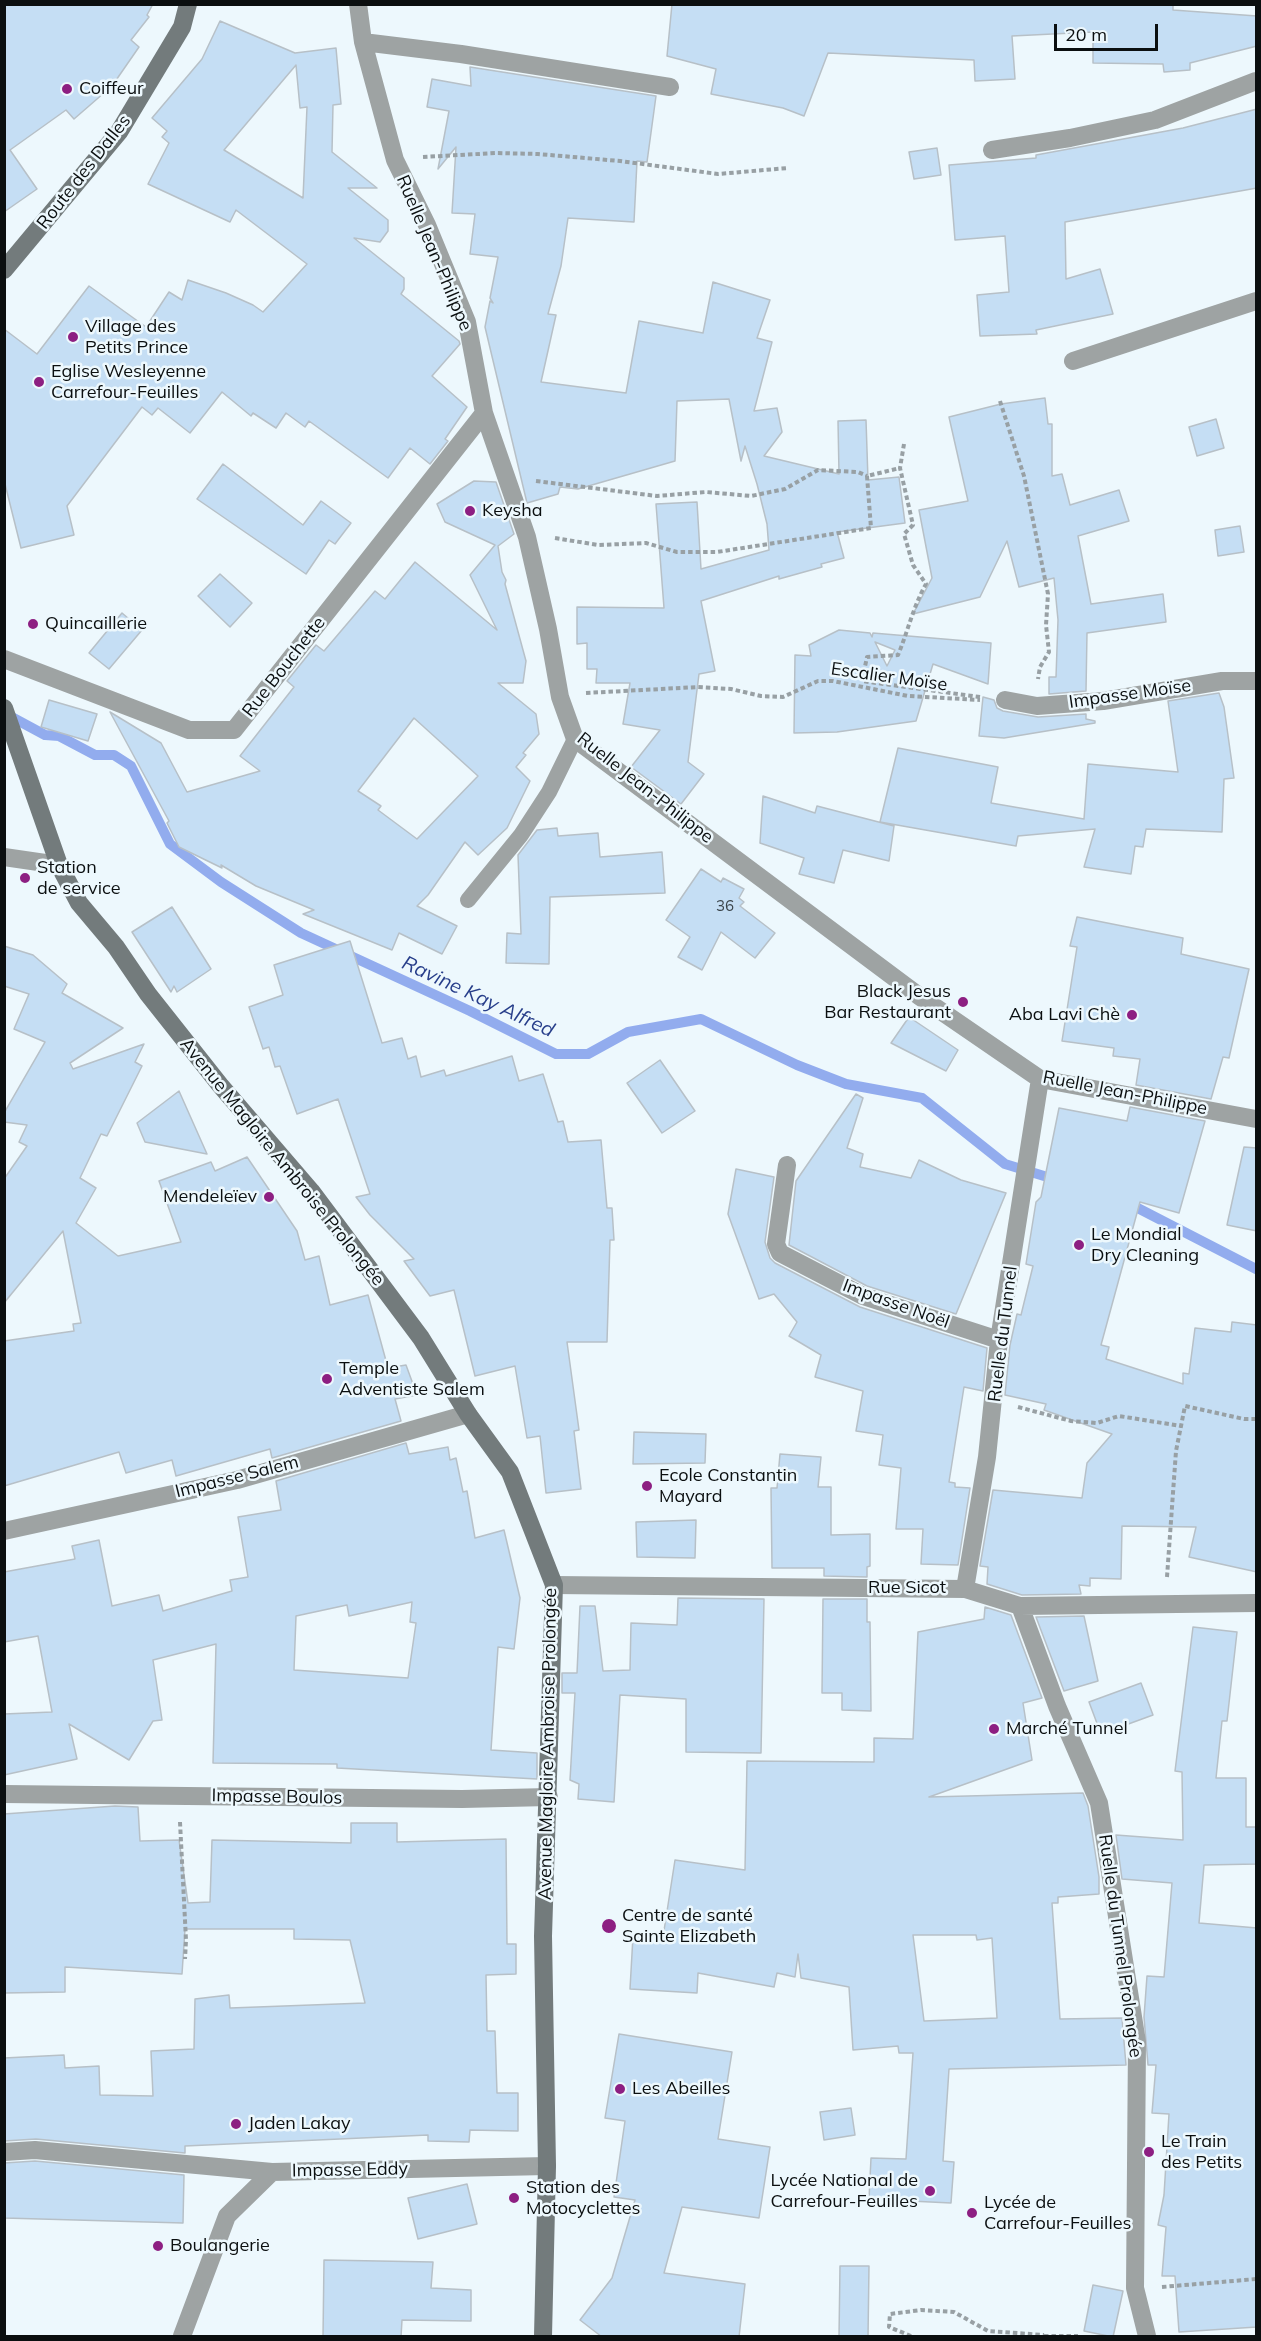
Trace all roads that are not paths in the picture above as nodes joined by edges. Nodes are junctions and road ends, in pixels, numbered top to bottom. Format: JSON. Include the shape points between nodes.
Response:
{"nodes":[{"id":1,"x":188,"y":4,"type":"edge"},
{"id":2,"x":358,"y":4,"type":"edge"},
{"id":3,"x":363,"y":42,"type":"junction"},
{"id":4,"x":1257,"y":81,"type":"edge"},
{"id":5,"x":670,"y":87,"type":"dead end"},
{"id":6,"x":992,"y":150,"type":"dead end"},
{"id":7,"x":4,"y":270,"type":"edge"},
{"id":8,"x":1257,"y":301,"type":"edge"},
{"id":9,"x":1073,"y":361,"type":"dead end"},
{"id":10,"x":484,"y":413,"type":"junction"},
{"id":11,"x":4,"y":659,"type":"edge"},
{"id":12,"x":1257,"y":681,"type":"edge"},
{"id":13,"x":1005,"y":700,"type":"road end"},
{"id":14,"x":6,"y":719,"type":"edge"},
{"id":15,"x":575,"y":739,"type":"junction"},
{"id":16,"x":4,"y":857,"type":"edge"},
{"id":17,"x":59,"y":865,"type":"junction"},
{"id":18,"x":468,"y":900,"type":"dead end"},
{"id":19,"x":1040,"y":1078,"type":"junction"},
{"id":20,"x":1257,"y":1119,"type":"edge"},
{"id":21,"x":787,"y":1165,"type":"dead end"},
{"id":22,"x":999,"y":1340,"type":"junction"},
{"id":23,"x":468,"y":1414,"type":"junction"},
{"id":24,"x":4,"y":1531,"type":"edge"},
{"id":25,"x":554,"y":1585,"type":"junction"},
{"id":26,"x":965,"y":1589,"type":"junction"},
{"id":27,"x":1257,"y":1603,"type":"edge"},
{"id":28,"x":1020,"y":1606,"type":"junction"},
{"id":29,"x":4,"y":1794,"type":"edge"},
{"id":30,"x":549,"y":1797,"type":"junction"},
{"id":31,"x":4,"y":2152,"type":"edge"},
{"id":32,"x":547,"y":2166,"type":"junction"},
{"id":33,"x":272,"y":2172,"type":"junction"},
{"id":34,"x":182,"y":2337,"type":"edge"},
{"id":35,"x":543,"y":2337,"type":"edge"},
{"id":36,"x":1147,"y":2337,"type":"edge"}],
"edges":[{"from":1,"to":7,"type":"street","name":"Route des Dalles","via":[[182,27],[119,132]]},
{"from":2,"to":3,"type":"street","name":"Ruelle Jean-Philippe"},
{"from":3,"to":5,"type":"street"},
{"from":3,"to":10,"type":"street","name":"Ruelle Jean-Philippe","via":[[395,160],[467,322]]},
{"from":4,"to":6,"type":"street","via":[[1155,120]]},
{"from":8,"to":9,"type":"street"},
{"from":10,"to":11,"type":"street","name":"Rue Bouchette","via":[[234,730],[189,730]]},
{"from":10,"to":15,"type":"street","name":"Ruelle Jean-Philippe","via":[[527,537],[560,698]]},
{"from":12,"to":13,"type":"street","name":"Impasse Moïse","via":[[1222,681],[1102,701],[1037,706]]},
{"from":14,"to":17,"type":"street","name":"Avenue Magloire Ambroise Prolongée"},
{"from":15,"to":18,"type":"lane","via":[[549,792],[521,835]]},
{"from":15,"to":19,"type":"street","name":"Ruelle Jean-Philippe","via":[[919,996]]},
{"from":16,"to":17,"type":"street"},
{"from":17,"to":23,"type":"street","name":"Avenue Magloire Ambroise Prolongée","via":[[78,903],[220,1085],[311,1191],[414,1329]]},
{"from":19,"to":20,"type":"street","name":"Ruelle Jean-Philippe"},
{"from":19,"to":22,"type":"street","name":"Ruelle du Tunnel"},
{"from":21,"to":22,"type":"street","name":"Impasse Noël","via":[[776,1244],[780,1253],[863,1296]]},
{"from":22,"to":26,"type":"street","name":"Ruelle du Tunnel","via":[[994,1400]]},
{"from":23,"to":24,"type":"street","name":"Impasse Salem","via":[[237,1480]]},
{"from":23,"to":25,"type":"street","name":"Avenue Magloire Ambroise Prolongée","via":[[510,1472]]},
{"from":25,"to":26,"type":"street","name":"Rue Sicot"},
{"from":25,"to":30,"type":"street","name":"Avenue Magloire Ambroise Prolongée"},
{"from":26,"to":28,"type":"street","name":"Rue Sicot"},
{"from":27,"to":28,"type":"street","name":"Rue Sicot"},
{"from":28,"to":36,"type":"street","name":"Ruelle du Tunnel Prolongée","via":[[1099,1803],[1137,2042],[1135,2289]]},
{"from":29,"to":30,"type":"street","name":"Impasse Boulos"},
{"from":30,"to":32,"type":"street","name":"Avenue Magloire Ambroise Prolongée","via":[[543,1936]]},
{"from":31,"to":33,"type":"street","via":[[35,2150]]},
{"from":32,"to":33,"type":"street","name":"Impasse Eddy"},
{"from":32,"to":35,"type":"street","name":"Avenue Magloire Ambroise Prolongée"},
{"from":33,"to":34,"type":"street","name":"Impasse Eddy","via":[[228,2216]]}]}
